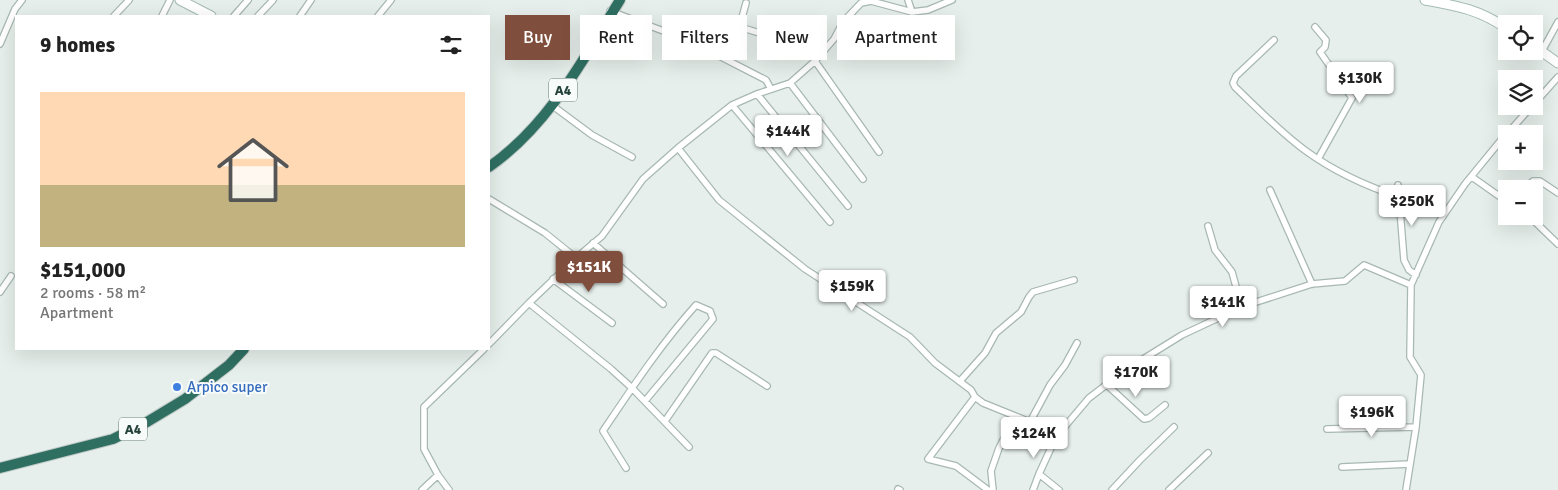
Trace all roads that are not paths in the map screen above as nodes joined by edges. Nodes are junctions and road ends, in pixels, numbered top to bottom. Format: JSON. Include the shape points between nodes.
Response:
{"nodes":[{"id":1,"x":22,"y":0,"type":"edge"},
{"id":2,"x":128,"y":0,"type":"edge"},
{"id":3,"x":170,"y":0,"type":"edge"},
{"id":4,"x":180,"y":0,"type":"edge"},
{"id":5,"x":248,"y":0,"type":"edge"},
{"id":6,"x":273,"y":0,"type":"edge"},
{"id":7,"x":310,"y":0,"type":"edge"},
{"id":8,"x":391,"y":0,"type":"edge"},
{"id":9,"x":615,"y":0,"type":"edge"},
{"id":10,"x":620,"y":0,"type":"edge"},
{"id":11,"x":908,"y":0,"type":"edge"},
{"id":12,"x":952,"y":0,"type":"edge"},
{"id":13,"x":1425,"y":0,"type":"edge"},
{"id":14,"x":746,"y":3,"type":"dead end"},
{"id":15,"x":610,"y":12,"type":"junction"},
{"id":16,"x":912,"y":12,"type":"junction"},
{"id":17,"x":198,"y":14,"type":"edge"},
{"id":18,"x":115,"y":15,"type":"edge"},
{"id":19,"x":162,"y":15,"type":"edge"},
{"id":20,"x":235,"y":15,"type":"edge"},
{"id":21,"x":259,"y":15,"type":"edge"},
{"id":22,"x":301,"y":15,"type":"edge"},
{"id":23,"x":379,"y":15,"type":"edge"},
{"id":24,"x":1498,"y":22,"type":"edge"},
{"id":25,"x":1558,"y":22,"type":"edge"},
{"id":26,"x":1315,"y":26,"type":"dead end"},
{"id":27,"x":757,"y":32,"type":"edge"},
{"id":28,"x":1274,"y":40,"type":"dead end"},
{"id":29,"x":1543,"y":42,"type":"edge"},
{"id":30,"x":0,"y":44,"type":"edge"},
{"id":31,"x":827,"y":47,"type":"edge"},
{"id":32,"x":1543,"y":52,"type":"edge"},
{"id":33,"x":815,"y":61,"type":"joint"},
{"id":34,"x":1558,"y":63,"type":"edge"},
{"id":35,"x":1558,"y":77,"type":"edge"},
{"id":36,"x":790,"y":83,"type":"junction"},
{"id":37,"x":771,"y":89,"type":"junction"},
{"id":38,"x":757,"y":94,"type":"junction"},
{"id":39,"x":1543,"y":94,"type":"edge"},
{"id":40,"x":732,"y":105,"type":"junction"},
{"id":41,"x":553,"y":106,"type":"junction"},
{"id":42,"x":1524,"y":115,"type":"edge"},
{"id":43,"x":1514,"y":125,"type":"edge"},
{"id":44,"x":1498,"y":143,"type":"edge"},
{"id":45,"x":678,"y":148,"type":"junction"},
{"id":46,"x":879,"y":152,"type":"dead end"},
{"id":47,"x":632,"y":158,"type":"dead end"},
{"id":48,"x":1318,"y":159,"type":"junction"},
{"id":49,"x":490,"y":161,"type":"edge"},
{"id":50,"x":490,"y":166,"type":"edge"},
{"id":51,"x":1472,"y":177,"type":"junction"},
{"id":52,"x":863,"y":179,"type":"dead end"},
{"id":53,"x":1543,"y":183,"type":"edge"},
{"id":54,"x":1398,"y":184,"type":"dead end"},
{"id":55,"x":1270,"y":190,"type":"dead end"},
{"id":56,"x":1558,"y":193,"type":"edge"},
{"id":57,"x":1498,"y":195,"type":"edge"},
{"id":58,"x":1399,"y":197,"type":"junction"},
{"id":59,"x":490,"y":200,"type":"edge"},
{"id":60,"x":848,"y":206,"type":"dead end"},
{"id":61,"x":830,"y":222,"type":"dead end"},
{"id":62,"x":1539,"y":225,"type":"edge"},
{"id":63,"x":1208,"y":226,"type":"dead end"},
{"id":64,"x":593,"y":244,"type":"junction"},
{"id":65,"x":1558,"y":244,"type":"edge"},
{"id":66,"x":576,"y":258,"type":"junction"},
{"id":67,"x":1416,"y":275,"type":"junction"},
{"id":68,"x":11,"y":276,"type":"dead end"},
{"id":69,"x":553,"y":280,"type":"junction"},
{"id":70,"x":1074,"y":280,"type":"dead end"},
{"id":71,"x":1312,"y":284,"type":"junction"},
{"id":72,"x":1411,"y":285,"type":"junction"},
{"id":73,"x":0,"y":292,"type":"edge"},
{"id":74,"x":528,"y":303,"type":"junction"},
{"id":75,"x":663,"y":304,"type":"dead end"},
{"id":76,"x":1244,"y":306,"type":"junction"},
{"id":77,"x":612,"y":323,"type":"dead end"},
{"id":78,"x":490,"y":343,"type":"edge"},
{"id":79,"x":1077,"y":343,"type":"dead end"},
{"id":80,"x":236,"y":350,"type":"edge"},
{"id":81,"x":243,"y":350,"type":"edge"},
{"id":82,"x":483,"y":350,"type":"edge"},
{"id":83,"x":227,"y":363,"type":"junction"},
{"id":84,"x":960,"y":381,"type":"junction"},
{"id":85,"x":1107,"y":385,"type":"junction"},
{"id":86,"x":767,"y":386,"type":"dead end"},
{"id":87,"x":632,"y":388,"type":"junction"},
{"id":88,"x":975,"y":397,"type":"junction"},
{"id":89,"x":645,"y":401,"type":"junction"},
{"id":90,"x":1165,"y":404,"type":"dead end"},
{"id":91,"x":1015,"y":417,"type":"junction"},
{"id":92,"x":665,"y":421,"type":"junction"},
{"id":93,"x":1030,"y":422,"type":"junction"},
{"id":94,"x":1416,"y":427,"type":"junction"},
{"id":95,"x":1174,"y":428,"type":"dead end"},
{"id":96,"x":1327,"y":429,"type":"dead end"},
{"id":97,"x":1056,"y":437,"type":"junction"},
{"id":98,"x":689,"y":448,"type":"dead end"},
{"id":99,"x":1208,"y":453,"type":"dead end"},
{"id":100,"x":0,"y":463,"type":"edge"},
{"id":101,"x":1410,"y":464,"type":"junction"},
{"id":102,"x":1342,"y":467,"type":"dead end"},
{"id":103,"x":0,"y":468,"type":"edge"},
{"id":104,"x":626,"y":468,"type":"dead end"},
{"id":105,"x":1039,"y":474,"type":"junction"},
{"id":106,"x":438,"y":475,"type":"junction"},
{"id":107,"x":422,"y":490,"type":"edge"},
{"id":108,"x":449,"y":490,"type":"edge"},
{"id":109,"x":988,"y":490,"type":"edge"},
{"id":110,"x":993,"y":490,"type":"edge"},
{"id":111,"x":1033,"y":490,"type":"edge"},
{"id":112,"x":1059,"y":490,"type":"edge"},
{"id":113,"x":1112,"y":490,"type":"edge"},
{"id":114,"x":1169,"y":490,"type":"edge"},
{"id":115,"x":1406,"y":490,"type":"edge"}],
"edges":[{"from":1,"to":30,"type":"street"},
{"from":2,"to":18,"type":"street"},
{"from":3,"to":19,"type":"street"},
{"from":4,"to":17,"type":"street"},
{"from":5,"to":20,"type":"street"},
{"from":6,"to":21,"type":"street"},
{"from":7,"to":22,"type":"street"},
{"from":8,"to":23,"type":"street"},
{"from":9,"to":15,"type":"highway","number":"A4"},
{"from":10,"to":15,"type":"highway","number":"A4"},
{"from":11,"to":16,"type":"street"},
{"from":12,"to":16,"type":"street","via":[[928,10]]},
{"from":13,"to":24,"type":"street","via":[[1464,7]]},
{"from":14,"to":27,"type":"street","via":[[740,25]]},
{"from":15,"to":37,"type":"street","via":[[690,41],[766,80]]},
{"from":15,"to":41,"type":"highway","number":"A4"},
{"from":15,"to":49,"type":"highway","number":"A4","via":[[534,123]]},
{"from":16,"to":31,"type":"street","via":[[871,1],[862,3],[843,22]]},
{"from":25,"to":29,"type":"street"},
{"from":26,"to":48,"type":"street","via":[[1326,40],[1320,52],[1352,98]]},
{"from":28,"to":48,"type":"street","via":[[1236,76],[1233,83],[1276,125]]},
{"from":32,"to":34,"type":"street"},
{"from":33,"to":36,"type":"street"},
{"from":33,"to":46,"type":"street"},
{"from":35,"to":39,"type":"street"},
{"from":36,"to":37,"type":"street"},
{"from":36,"to":52,"type":"street"},
{"from":37,"to":38,"type":"street"},
{"from":38,"to":40,"type":"street"},
{"from":38,"to":60,"type":"street"},
{"from":40,"to":45,"type":"street"},
{"from":40,"to":61,"type":"street"},
{"from":41,"to":47,"type":"street","via":[[592,136]]},
{"from":41,"to":50,"type":"highway","number":"A4","via":[[505,156]]},
{"from":42,"to":43,"type":"street"},
{"from":44,"to":51,"type":"street"},
{"from":45,"to":64,"type":"street","via":[[643,179]]},
{"from":45,"to":84,"type":"street","via":[[719,200],[806,270],[910,337],[935,363]]},
{"from":48,"to":58,"type":"street","via":[[1345,175]]},
{"from":51,"to":57,"type":"street"},
{"from":51,"to":67,"type":"street","via":[[1439,222]]},
{"from":53,"to":56,"type":"street"},
{"from":54,"to":58,"type":"street"},
{"from":55,"to":71,"type":"street"},
{"from":58,"to":67,"type":"street","via":[[1404,260]]},
{"from":59,"to":66,"type":"street","via":[[545,233]]},
{"from":62,"to":65,"type":"street"},
{"from":63,"to":76,"type":"street","via":[[1215,250],[1232,272]]},
{"from":64,"to":66,"type":"street"},
{"from":64,"to":75,"type":"street"},
{"from":66,"to":69,"type":"street"},
{"from":67,"to":72,"type":"street"},
{"from":68,"to":73,"type":"street"},
{"from":69,"to":74,"type":"street"},
{"from":69,"to":77,"type":"street"},
{"from":70,"to":84,"type":"street","via":[[1033,292],[1021,312],[996,333],[985,353]]},
{"from":71,"to":72,"type":"street","via":[[1345,282],[1364,265]]},
{"from":71,"to":76,"type":"street"},
{"from":72,"to":94,"type":"street","via":[[1410,357],[1420,375]]},
{"from":74,"to":78,"type":"street"},
{"from":74,"to":87,"type":"street"},
{"from":76,"to":85,"type":"street","via":[[1182,335]]},
{"from":79,"to":93,"type":"street"},
{"from":80,"to":83,"type":"highway","number":"A4"},
{"from":81,"to":83,"type":"highway","number":"A4"},
{"from":82,"to":106,"type":"street","via":[[424,407],[424,449]]},
{"from":83,"to":100,"type":"highway","number":"A4","via":[[183,395],[120,432]]},
{"from":83,"to":103,"type":"highway","number":"A4","via":[[185,399],[113,439]]},
{"from":84,"to":88,"type":"street"},
{"from":85,"to":90,"type":"street","via":[[1144,419]]},
{"from":85,"to":97,"type":"street","via":[[1089,398]]},
{"from":86,"to":92,"type":"street","via":[[712,353]]},
{"from":87,"to":89,"type":"street"},
{"from":87,"to":89,"type":"street","via":[[696,305],[710,311],[713,319]]},
{"from":87,"to":104,"type":"street","via":[[602,431]]},
{"from":88,"to":91,"type":"street"},
{"from":88,"to":109,"type":"street","via":[[928,459],[956,466]]},
{"from":89,"to":92,"type":"street"},
{"from":91,"to":93,"type":"street"},
{"from":91,"to":110,"type":"street","via":[[991,471]]},
{"from":92,"to":98,"type":"street"},
{"from":93,"to":97,"type":"street"},
{"from":94,"to":96,"type":"street"},
{"from":94,"to":101,"type":"street"},
{"from":95,"to":113,"type":"street"},
{"from":97,"to":105,"type":"street"},
{"from":99,"to":114,"type":"street"},
{"from":101,"to":102,"type":"street"},
{"from":101,"to":115,"type":"street"},
{"from":105,"to":111,"type":"street"},
{"from":105,"to":112,"type":"street"},
{"from":106,"to":107,"type":"street"},
{"from":106,"to":108,"type":"street"}]}
